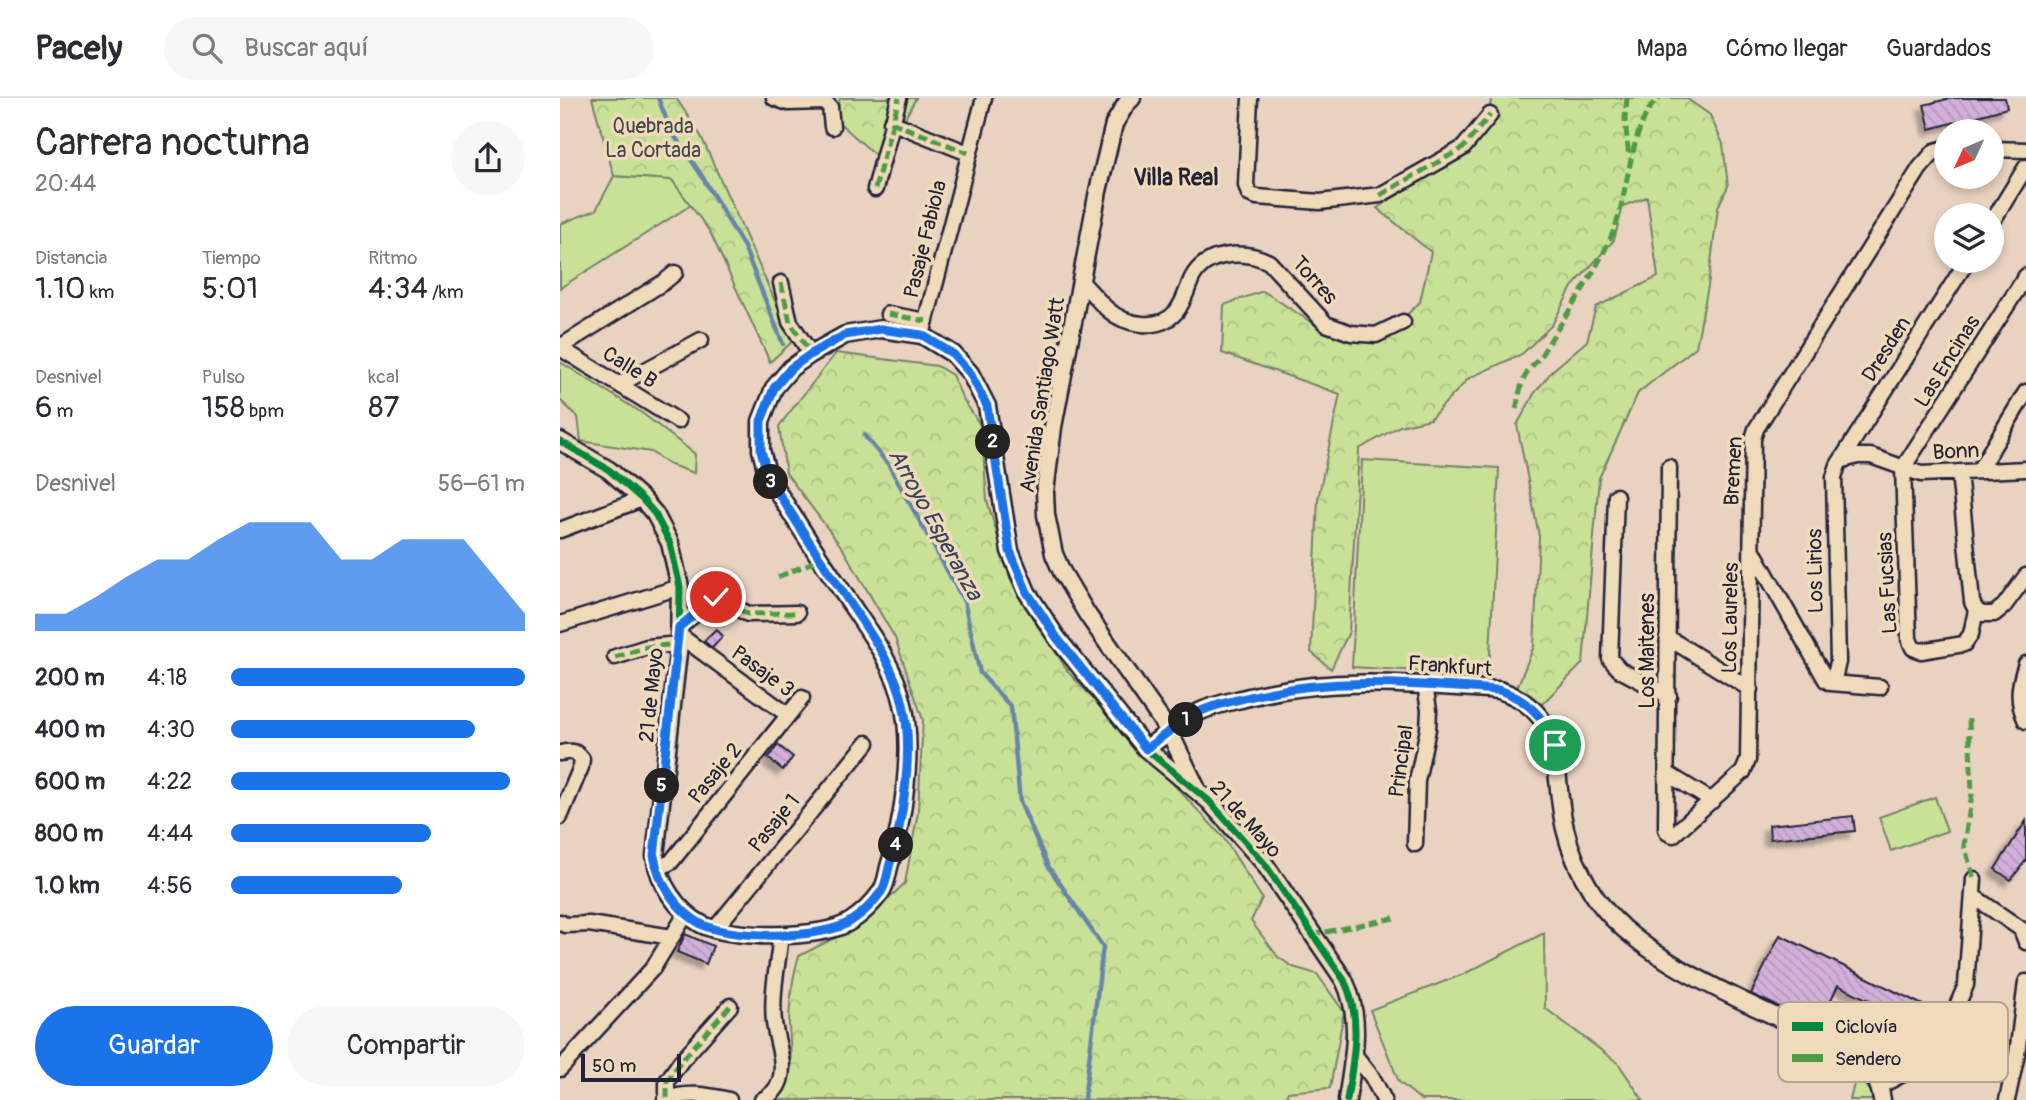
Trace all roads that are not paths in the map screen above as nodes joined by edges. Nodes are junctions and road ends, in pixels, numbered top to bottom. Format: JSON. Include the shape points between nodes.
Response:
{"nodes":[{"id":1,"x":774,"y":98,"type":"edge"},
{"id":2,"x":899,"y":98,"type":"edge"},
{"id":3,"x":984,"y":98,"type":"edge"},
{"id":4,"x":1132,"y":98,"type":"edge"},
{"id":5,"x":1250,"y":98,"type":"edge"},
{"id":6,"x":1490,"y":115,"type":"dead end"},
{"id":7,"x":891,"y":121,"type":"junction"},
{"id":8,"x":832,"y":127,"type":"dead end"},
{"id":9,"x":2004,"y":149,"type":"edge"},
{"id":10,"x":2026,"y":150,"type":"edge"},
{"id":11,"x":1934,"y":152,"type":"edge"},
{"id":12,"x":968,"y":153,"type":"junction"},
{"id":13,"x":2026,"y":167,"type":"edge"},
{"id":14,"x":875,"y":189,"type":"dead end"},
{"id":15,"x":2004,"y":203,"type":"edge"},
{"id":16,"x":675,"y":273,"type":"dead end"},
{"id":17,"x":1959,"y":273,"type":"edge"},
{"id":18,"x":2026,"y":276,"type":"edge"},
{"id":19,"x":1081,"y":282,"type":"junction"},
{"id":20,"x":780,"y":283,"type":"dead end"},
{"id":21,"x":1077,"y":303,"type":"junction"},
{"id":22,"x":1105,"y":308,"type":"junction"},
{"id":23,"x":888,"y":314,"type":"dead end"},
{"id":24,"x":1403,"y":322,"type":"dead end"},
{"id":25,"x":924,"y":328,"type":"junction"},
{"id":26,"x":701,"y":340,"type":"dead end"},
{"id":27,"x":560,"y":347,"type":"edge"},
{"id":28,"x":811,"y":354,"type":"junction"},
{"id":29,"x":620,"y":384,"type":"junction"},
{"id":30,"x":2026,"y":392,"type":"edge"},
{"id":31,"x":678,"y":421,"type":"dead end"},
{"id":32,"x":1854,"y":439,"type":"junction"},
{"id":33,"x":560,"y":441,"type":"edge"},
{"id":34,"x":1843,"y":460,"type":"junction"},
{"id":35,"x":1896,"y":465,"type":"junction"},
{"id":36,"x":1669,"y":467,"type":"dead end"},
{"id":37,"x":2026,"y":469,"type":"edge"},
{"id":38,"x":1979,"y":470,"type":"junction"},
{"id":39,"x":1959,"y":472,"type":"junction"},
{"id":40,"x":1616,"y":496,"type":"dead end"},
{"id":41,"x":642,"y":499,"type":"junction"},
{"id":42,"x":560,"y":530,"type":"edge"},
{"id":43,"x":1751,"y":548,"type":"junction"},
{"id":44,"x":2026,"y":576,"type":"edge"},
{"id":45,"x":680,"y":587,"type":"junction"},
{"id":46,"x":1976,"y":610,"type":"junction"},
{"id":47,"x":797,"y":613,"type":"dead end"},
{"id":48,"x":560,"y":624,"type":"edge"},
{"id":49,"x":679,"y":635,"type":"junction"},
{"id":50,"x":1667,"y":637,"type":"junction"},
{"id":51,"x":615,"y":657,"type":"dead end"},
{"id":52,"x":2026,"y":664,"type":"edge"},
{"id":53,"x":1831,"y":683,"type":"junction"},
{"id":54,"x":1425,"y":685,"type":"junction"},
{"id":55,"x":1880,"y":687,"type":"dead end"},
{"id":56,"x":1750,"y":689,"type":"junction"},
{"id":57,"x":1669,"y":696,"type":"junction"},
{"id":58,"x":802,"y":698,"type":"dead end"},
{"id":59,"x":788,"y":715,"type":"junction"},
{"id":60,"x":2026,"y":721,"type":"edge"},
{"id":61,"x":1169,"y":731,"type":"junction"},
{"id":62,"x":867,"y":743,"type":"dead end"},
{"id":63,"x":1146,"y":749,"type":"junction"},
{"id":64,"x":560,"y":753,"type":"edge"},
{"id":65,"x":1668,"y":774,"type":"junction"},
{"id":66,"x":1198,"y":791,"type":"junction"},
{"id":67,"x":1712,"y":801,"type":"junction"},
{"id":68,"x":560,"y":817,"type":"edge"},
{"id":69,"x":1670,"y":834,"type":"joint"},
{"id":70,"x":1415,"y":844,"type":"dead end"},
{"id":71,"x":657,"y":869,"type":"junction"},
{"id":72,"x":1974,"y":879,"type":"dead end"},
{"id":73,"x":1973,"y":896,"type":"junction"},
{"id":74,"x":686,"y":914,"type":"junction"},
{"id":75,"x":560,"y":922,"type":"edge"},
{"id":76,"x":714,"y":930,"type":"junction"},
{"id":77,"x":781,"y":935,"type":"junction"},
{"id":78,"x":672,"y":937,"type":"junction"},
{"id":79,"x":2026,"y":942,"type":"edge"},
{"id":80,"x":2026,"y":982,"type":"edge"},
{"id":81,"x":1959,"y":1002,"type":"edge"},
{"id":82,"x":730,"y":1006,"type":"dead end"},
{"id":83,"x":1778,"y":1016,"type":"edge"},
{"id":84,"x":1354,"y":1054,"type":"junction"},
{"id":85,"x":560,"y":1069,"type":"edge"},
{"id":86,"x":1896,"y":1082,"type":"edge"},
{"id":87,"x":1881,"y":1093,"type":"edge"},
{"id":88,"x":666,"y":1099,"type":"edge"},
{"id":89,"x":729,"y":1100,"type":"edge"},
{"id":90,"x":762,"y":1100,"type":"edge"},
{"id":91,"x":1346,"y":1100,"type":"edge"},
{"id":92,"x":1384,"y":1100,"type":"edge"},
{"id":93,"x":2007,"y":1100,"type":"edge"}],
"edges":[{"from":1,"to":8,"type":"street","via":[[788,103],[825,102]]},
{"from":2,"to":7,"type":"street"},
{"from":3,"to":12,"type":"street","name":"Pasaje Fabiola"},
{"from":4,"to":19,"type":"street","name":"Avenida Santiago Watt","via":[[1114,124]]},
{"from":5,"to":6,"type":"street","via":[[1249,194],[1320,202],[1380,195],[1463,148]]},
{"from":7,"to":12,"type":"street"},
{"from":7,"to":14,"type":"street"},
{"from":9,"to":10,"type":"street"},
{"from":11,"to":43,"type":"street","name":"Bremen","via":[[1756,429]]},
{"from":12,"to":25,"type":"street","name":"Pasaje Fabiola"},
{"from":13,"to":15,"type":"street"},
{"from":16,"to":27,"type":"street"},
{"from":17,"to":32,"type":"street","name":"Dresden"},
{"from":18,"to":35,"type":"street","name":"Las Encinas"},
{"from":19,"to":21,"type":"street","name":"Avenida Santiago Watt"},
{"from":19,"to":22,"type":"street","name":"Torres"},
{"from":20,"to":28,"type":"street","via":[[790,322]]},
{"from":21,"to":22,"type":"street","name":"Torres"},
{"from":21,"to":61,"type":"street","name":"Avenida Santiago Watt","via":[[1045,492],[1049,536],[1073,592]]},
{"from":22,"to":24,"type":"street","name":"Torres","via":[[1132,323],[1146,325],[1166,319],[1175,312],[1204,263],[1245,255],[1269,261],[1326,324],[1376,335]]},
{"from":23,"to":25,"type":"street","name":"21 de Mayo"},
{"from":25,"to":28,"type":"street","name":"21 de Mayo","via":[[845,335]]},
{"from":25,"to":63,"type":"street","name":"21 de Mayo","via":[[970,373],[987,406],[1010,551],[1027,592],[1057,638]]},
{"from":26,"to":29,"type":"street"},
{"from":27,"to":29,"type":"street","name":"Calle B"},
{"from":28,"to":77,"type":"street","name":"21 de Mayo","via":[[774,388],[761,421],[761,450],[768,477],[893,676],[903,705],[906,758],[898,840],[882,890],[849,923],[834,930]]},
{"from":29,"to":31,"type":"street","name":"Calle B"},
{"from":30,"to":38,"type":"street"},
{"from":32,"to":34,"type":"street","name":"Dresden"},
{"from":32,"to":35,"type":"street","name":"Bonn"},
{"from":33,"to":41,"type":"street","name":"21 de Mayo","via":[[609,470]]},
{"from":34,"to":35,"type":"street","name":"Bonn","via":[[1857,456]]},
{"from":34,"to":53,"type":"street","name":"Los Lirios","via":[[1834,477],[1838,662]]},
{"from":35,"to":39,"type":"street","name":"Bonn","via":[[1921,474]]},
{"from":35,"to":46,"type":"street","name":"Las Fucsias","via":[[1913,648],[1921,651],[1964,644]]},
{"from":36,"to":50,"type":"street","name":"Los Maitenes"},
{"from":37,"to":38,"type":"street","name":"Bonn"},
{"from":38,"to":39,"type":"street","name":"Bonn"},
{"from":39,"to":46,"type":"street"},
{"from":40,"to":57,"type":"street","via":[[1610,659],[1620,670]]},
{"from":41,"to":42,"type":"street"},
{"from":41,"to":45,"type":"street","name":"21 de Mayo","via":[[670,543]]},
{"from":43,"to":53,"type":"street","via":[[1822,675]]},
{"from":43,"to":56,"type":"street","name":"Los Laureles"},
{"from":44,"to":46,"type":"street","via":[[1994,614]]},
{"from":45,"to":48,"type":"street"},
{"from":45,"to":49,"type":"street","name":"21 de Mayo"},
{"from":47,"to":49,"type":"street","via":[[748,614],[716,597]]},
{"from":49,"to":51,"type":"street"},
{"from":49,"to":59,"type":"street","name":"Pasaje 3"},
{"from":49,"to":71,"type":"street","name":"21 de Mayo","via":[[654,856]]},
{"from":50,"to":56,"type":"street","name":"Los Laureles"},
{"from":50,"to":57,"type":"street","name":"Los Maitenes"},
{"from":52,"to":60,"type":"street","via":[[2019,683]]},
{"from":53,"to":55,"type":"street"},
{"from":54,"to":61,"type":"street","name":"Frankfurt","via":[[1336,684],[1268,692],[1199,712]]},
{"from":54,"to":70,"type":"street","name":"Principal","via":[[1428,729],[1417,781]]},
{"from":54,"to":83,"type":"street","name":"Frankfurt","via":[[1499,690],[1525,701],[1543,719],[1555,745],[1564,832],[1575,860],[1591,892],[1614,921],[1669,961]]},
{"from":56,"to":67,"type":"street","name":"Los Laureles","via":[[1748,760]]},
{"from":57,"to":65,"type":"street","name":"Los Maitenes"},
{"from":58,"to":59,"type":"street","name":"Pasaje 2"},
{"from":59,"to":71,"type":"street","name":"Pasaje 2","via":[[671,862]]},
{"from":61,"to":63,"type":"street","name":"Frankfurt"},
{"from":61,"to":66,"type":"street","name":"Avenida Santiago Watt"},
{"from":62,"to":76,"type":"street","name":"Pasaje 1"},
{"from":63,"to":66,"type":"street","name":"21 de Mayo"},
{"from":64,"to":68,"type":"street","via":[[570,750],[582,759]]},
{"from":65,"to":67,"type":"street"},
{"from":65,"to":69,"type":"street","name":"Los Maitenes","via":[[1666,829]]},
{"from":66,"to":84,"type":"street","name":"21 de Mayo","via":[[1264,863],[1344,980],[1354,1011]]},
{"from":67,"to":69,"type":"street","name":"Los Laureles"},
{"from":71,"to":74,"type":"street","name":"21 de Mayo"},
{"from":72,"to":73,"type":"street"},
{"from":73,"to":79,"type":"street","via":[[2021,929]]},
{"from":73,"to":81,"type":"street","via":[[1966,985]]},
{"from":74,"to":76,"type":"street","name":"21 de Mayo"},
{"from":74,"to":78,"type":"street"},
{"from":75,"to":78,"type":"street"},
{"from":76,"to":77,"type":"street","name":"21 de Mayo"},
{"from":77,"to":90,"type":"street","via":[[773,1005],[781,1075],[773,1093]]},
{"from":78,"to":85,"type":"street","via":[[653,968]]},
{"from":80,"to":93,"type":"street"},
{"from":82,"to":88,"type":"street","via":[[667,1081]]},
{"from":84,"to":91,"type":"street","name":"21 de Mayo"},
{"from":84,"to":92,"type":"street"},
{"from":86,"to":87,"type":"street"},
{"from":88,"to":89,"type":"street","via":[[700,1095]]}]}
